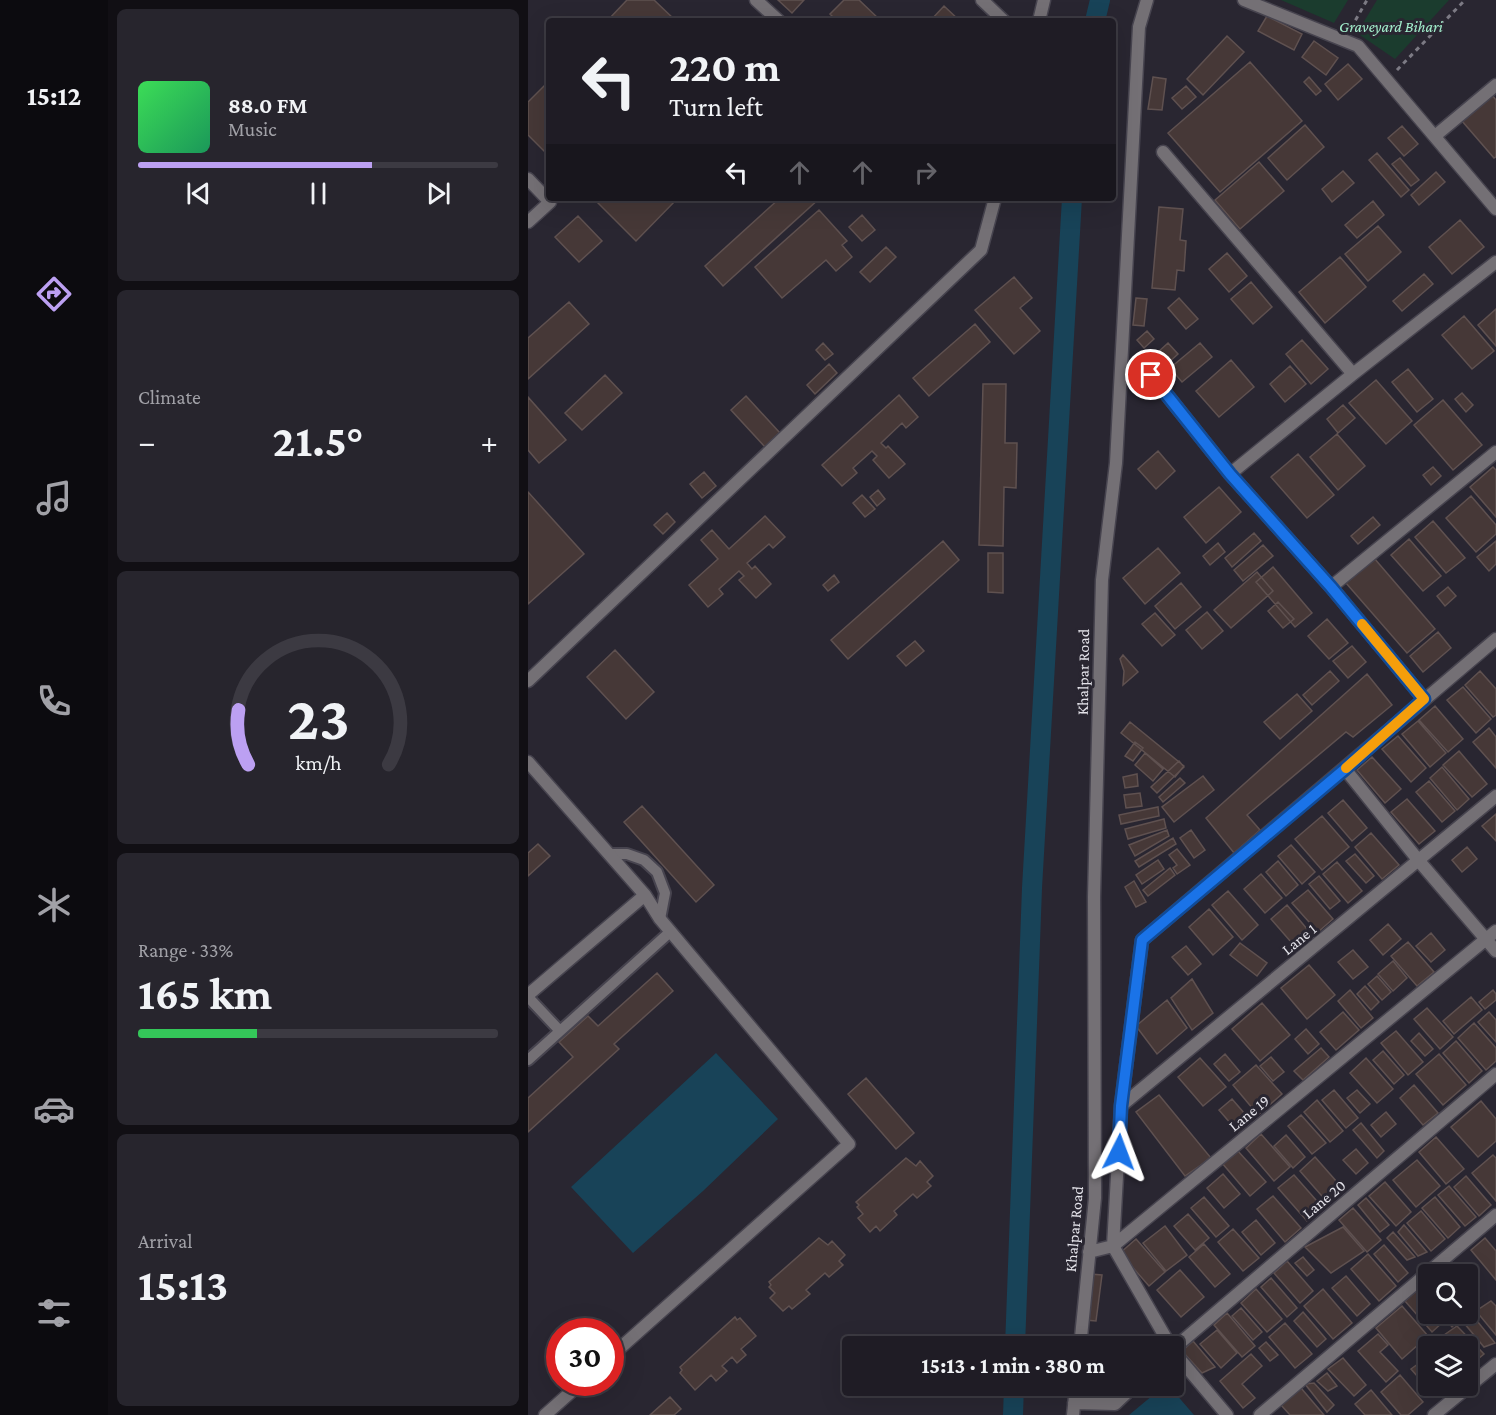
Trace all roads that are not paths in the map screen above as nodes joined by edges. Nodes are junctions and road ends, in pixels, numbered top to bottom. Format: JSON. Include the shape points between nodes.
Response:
{"nodes":[{"id":1,"x":756,"y":0,"type":"edge"},
{"id":2,"x":982,"y":0,"type":"edge"},
{"id":3,"x":1044,"y":0,"type":"edge"},
{"id":4,"x":1147,"y":0,"type":"edge"},
{"id":5,"x":1244,"y":0,"type":"edge"},
{"id":6,"x":777,"y":18,"type":"edge"},
{"id":7,"x":1001,"y":18,"type":"edge"},
{"id":8,"x":1040,"y":18,"type":"edge"},
{"id":9,"x":1496,"y":85,"type":"edge"},
{"id":10,"x":1435,"y":136,"type":"junction"},
{"id":11,"x":1163,"y":152,"type":"dead end"},
{"id":12,"x":528,"y":179,"type":"edge"},
{"id":13,"x":546,"y":198,"type":"edge"},
{"id":14,"x":549,"y":201,"type":"edge"},
{"id":15,"x":994,"y":201,"type":"edge"},
{"id":16,"x":1496,"y":209,"type":"edge"},
{"id":17,"x":528,"y":222,"type":"edge"},
{"id":18,"x":1496,"y":262,"type":"edge"},
{"id":19,"x":1353,"y":374,"type":"junction"},
{"id":20,"x":1151,"y":375,"type":"dead end"},
{"id":21,"x":1496,"y":452,"type":"edge"},
{"id":22,"x":1230,"y":474,"type":"junction"},
{"id":23,"x":1331,"y":587,"type":"junction"},
{"id":24,"x":1496,"y":639,"type":"edge"},
{"id":25,"x":528,"y":681,"type":"edge"},
{"id":26,"x":1424,"y":699,"type":"junction"},
{"id":27,"x":528,"y":762,"type":"edge"},
{"id":28,"x":1345,"y":769,"type":"junction"},
{"id":29,"x":1496,"y":796,"type":"edge"},
{"id":30,"x":609,"y":854,"type":"junction"},
{"id":31,"x":1419,"y":861,"type":"junction"},
{"id":32,"x":645,"y":895,"type":"junction"},
{"id":33,"x":660,"y":919,"type":"junction"},
{"id":34,"x":670,"y":932,"type":"junction"},
{"id":35,"x":1491,"y":935,"type":"edge"},
{"id":36,"x":1496,"y":951,"type":"edge"},
{"id":37,"x":528,"y":996,"type":"edge"},
{"id":38,"x":560,"y":1031,"type":"junction"},
{"id":39,"x":528,"y":1060,"type":"edge"},
{"id":40,"x":1496,"y":1074,"type":"edge"},
{"id":41,"x":1121,"y":1106,"type":"junction"},
{"id":42,"x":1496,"y":1215,"type":"edge"},
{"id":43,"x":1113,"y":1246,"type":"junction"},
{"id":44,"x":1089,"y":1252,"type":"junction"},
{"id":45,"x":1081,"y":1336,"type":"edge"},
{"id":46,"x":1165,"y":1336,"type":"edge"},
{"id":47,"x":1184,"y":1339,"type":"edge"},
{"id":48,"x":624,"y":1345,"type":"edge"},
{"id":49,"x":1184,"y":1363,"type":"edge"},
{"id":50,"x":1496,"y":1364,"type":"edge"},
{"id":51,"x":566,"y":1396,"type":"edge"},
{"id":52,"x":1123,"y":1396,"type":"edge"},
{"id":53,"x":1074,"y":1409,"type":"edge"},
{"id":54,"x":545,"y":1415,"type":"edge"},
{"id":55,"x":1227,"y":1415,"type":"edge"},
{"id":56,"x":1260,"y":1415,"type":"edge"},
{"id":57,"x":1434,"y":1415,"type":"edge"}],
"edges":[{"from":1,"to":6,"type":"street"},
{"from":2,"to":7,"type":"street"},
{"from":3,"to":8,"type":"street"},
{"from":4,"to":44,"type":"street","name":"Khalpar Road","via":[[1139,27],[1116,463],[1102,580],[1094,897],[1095,1198]]},
{"from":5,"to":10,"type":"street","via":[[1358,46]]},
{"from":9,"to":10,"type":"street"},
{"from":10,"to":16,"type":"street"},
{"from":11,"to":19,"type":"street"},
{"from":12,"to":13,"type":"street"},
{"from":14,"to":17,"type":"street"},
{"from":15,"to":25,"type":"street","via":[[981,250]]},
{"from":18,"to":19,"type":"street"},
{"from":19,"to":22,"type":"street"},
{"from":20,"to":22,"type":"street"},
{"from":21,"to":23,"type":"street"},
{"from":22,"to":23,"type":"street"},
{"from":23,"to":26,"type":"street"},
{"from":24,"to":26,"type":"street"},
{"from":26,"to":28,"type":"street"},
{"from":27,"to":30,"type":"street"},
{"from":28,"to":31,"type":"street"},
{"from":28,"to":41,"type":"street","via":[[1142,940]]},
{"from":29,"to":31,"type":"street","name":"Lane 1"},
{"from":30,"to":32,"type":"street"},
{"from":30,"to":33,"type":"lane","via":[[627,854],[644,860],[657,872],[665,893]]},
{"from":31,"to":35,"type":"street"},
{"from":31,"to":41,"type":"street","name":"Lane 1"},
{"from":32,"to":33,"type":"street"},
{"from":32,"to":37,"type":"street"},
{"from":33,"to":34,"type":"street"},
{"from":34,"to":38,"type":"lane"},
{"from":34,"to":48,"type":"street","via":[[849,1144]]},
{"from":35,"to":36,"type":"street"},
{"from":35,"to":43,"type":"street","name":"Lane 19"},
{"from":37,"to":38,"type":"lane"},
{"from":38,"to":39,"type":"lane"},
{"from":40,"to":47,"type":"street","name":"Lane 20"},
{"from":41,"to":43,"type":"street"},
{"from":42,"to":56,"type":"street"},
{"from":43,"to":44,"type":"street"},
{"from":43,"to":46,"type":"street"},
{"from":44,"to":45,"type":"street","name":"Khalpar Road"},
{"from":49,"to":55,"type":"street"},
{"from":50,"to":57,"type":"street"},
{"from":51,"to":54,"type":"street"},
{"from":52,"to":53,"type":"street","via":[[1115,1404]]}]}
